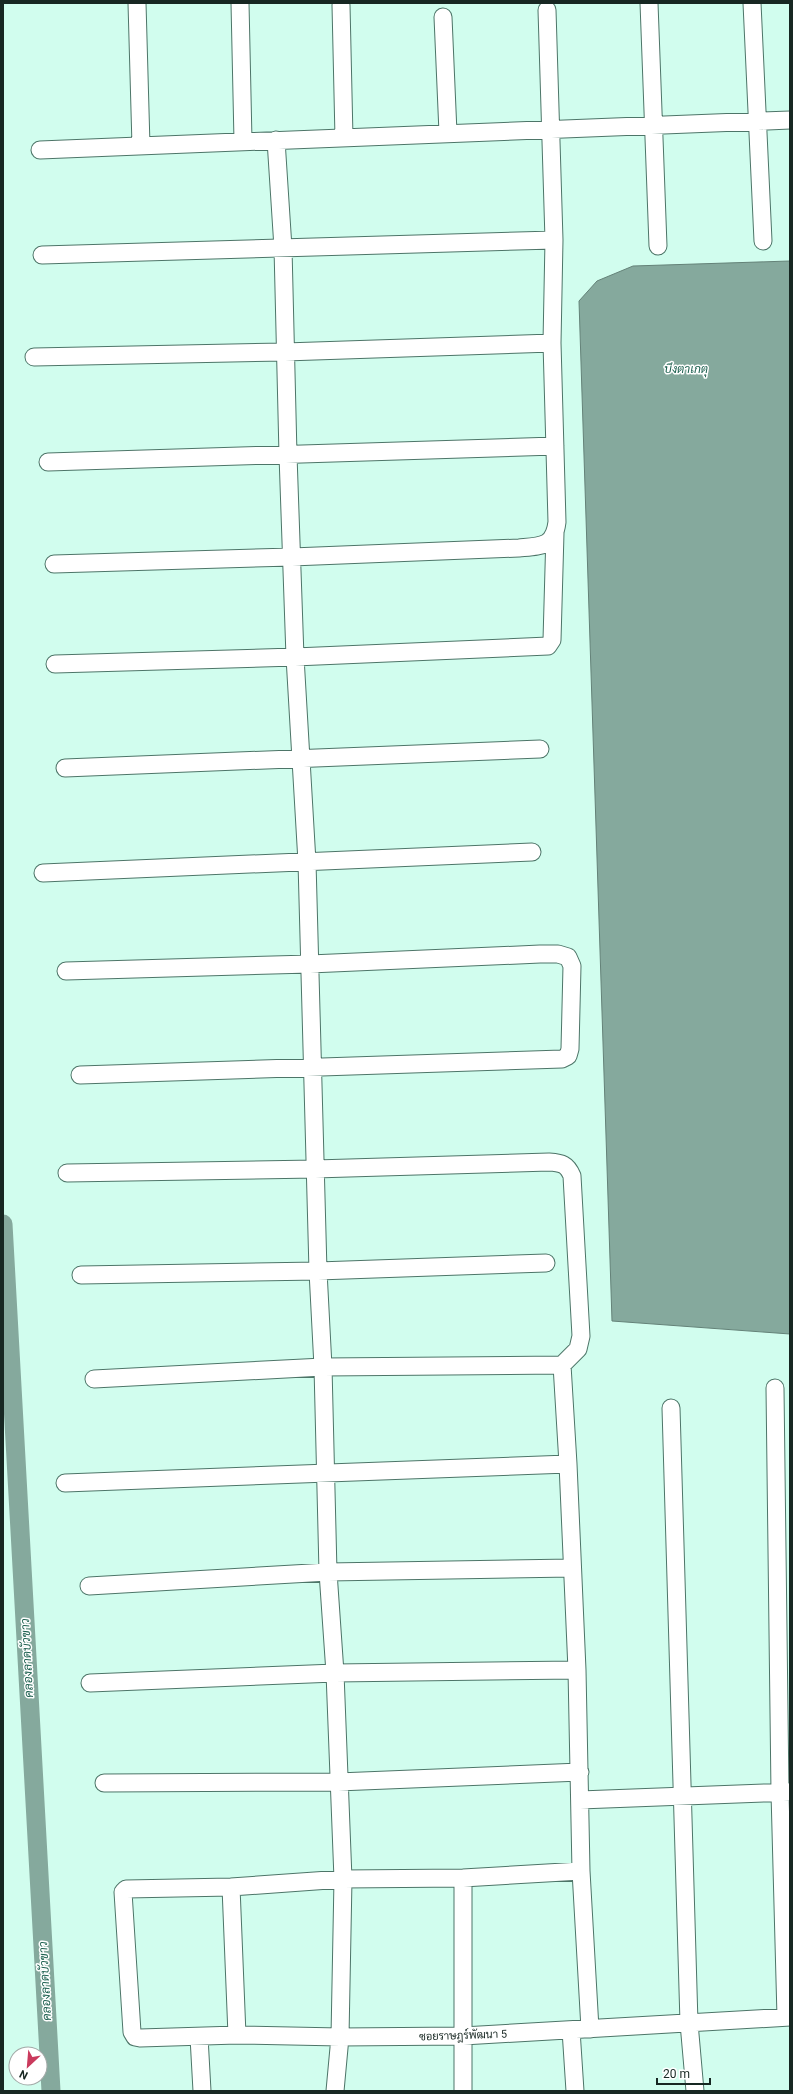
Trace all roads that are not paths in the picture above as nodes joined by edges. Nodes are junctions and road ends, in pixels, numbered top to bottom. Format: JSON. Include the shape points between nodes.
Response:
{"nodes":[{"id":1,"x":137,"y":3,"type":"edge"},
{"id":2,"x":240,"y":3,"type":"edge"},
{"id":3,"x":649,"y":3,"type":"edge"},
{"id":4,"x":752,"y":3,"type":"edge"},
{"id":5,"x":341,"y":5,"type":"dead end"},
{"id":6,"x":547,"y":10,"type":"dead end"},
{"id":7,"x":443,"y":17,"type":"dead end"},
{"id":8,"x":790,"y":120,"type":"edge"},
{"id":9,"x":758,"y":121,"type":"junction"},
{"id":10,"x":654,"y":126,"type":"junction"},
{"id":11,"x":552,"y":130,"type":"junction"},
{"id":12,"x":448,"y":133,"type":"junction"},
{"id":13,"x":344,"y":138,"type":"junction"},
{"id":14,"x":276,"y":140,"type":"junction"},
{"id":15,"x":243,"y":141,"type":"junction"},
{"id":16,"x":141,"y":146,"type":"junction"},
{"id":17,"x":40,"y":150,"type":"dead end"},
{"id":18,"x":554,"y":240,"type":"junction"},
{"id":19,"x":763,"y":242,"type":"dead end"},
{"id":20,"x":658,"y":246,"type":"dead end"},
{"id":21,"x":283,"y":248,"type":"junction"},
{"id":22,"x":42,"y":255,"type":"dead end"},
{"id":23,"x":552,"y":343,"type":"junction"},
{"id":24,"x":285,"y":352,"type":"junction"},
{"id":25,"x":34,"y":357,"type":"dead end"},
{"id":26,"x":555,"y":446,"type":"junction"},
{"id":27,"x":288,"y":455,"type":"junction"},
{"id":28,"x":48,"y":462,"type":"dead end"},
{"id":29,"x":556,"y":533,"type":"junction"},
{"id":30,"x":292,"y":557,"type":"junction"},
{"id":31,"x":54,"y":564,"type":"dead end"},
{"id":32,"x":295,"y":657,"type":"junction"},
{"id":33,"x":55,"y":664,"type":"dead end"},
{"id":34,"x":540,"y":749,"type":"dead end"},
{"id":35,"x":301,"y":759,"type":"junction"},
{"id":36,"x":65,"y":768,"type":"dead end"},
{"id":37,"x":532,"y":852,"type":"dead end"},
{"id":38,"x":307,"y":862,"type":"junction"},
{"id":39,"x":43,"y":873,"type":"dead end"},
{"id":40,"x":310,"y":964,"type":"junction"},
{"id":41,"x":66,"y":971,"type":"dead end"},
{"id":42,"x":312,"y":1067,"type":"junction"},
{"id":43,"x":80,"y":1075,"type":"dead end"},
{"id":44,"x":315,"y":1169,"type":"junction"},
{"id":45,"x":68,"y":1173,"type":"dead end"},
{"id":46,"x":546,"y":1262,"type":"dead end"},
{"id":47,"x":318,"y":1270,"type":"junction"},
{"id":48,"x":82,"y":1275,"type":"dead end"},
{"id":49,"x":562,"y":1365,"type":"junction"},
{"id":50,"x":323,"y":1367,"type":"junction"},
{"id":51,"x":94,"y":1379,"type":"dead end"},
{"id":52,"x":775,"y":1388,"type":"dead end"},
{"id":53,"x":671,"y":1408,"type":"dead end"},
{"id":54,"x":568,"y":1464,"type":"junction"},
{"id":55,"x":325,"y":1474,"type":"junction"},
{"id":56,"x":64,"y":1483,"type":"dead end"},
{"id":57,"x":572,"y":1568,"type":"junction"},
{"id":58,"x":328,"y":1572,"type":"junction"},
{"id":59,"x":89,"y":1586,"type":"dead end"},
{"id":60,"x":577,"y":1670,"type":"junction"},
{"id":61,"x":335,"y":1674,"type":"junction"},
{"id":62,"x":90,"y":1683,"type":"dead end"},
{"id":63,"x":580,"y":1772,"type":"junction"},
{"id":64,"x":338,"y":1782,"type":"junction"},
{"id":65,"x":104,"y":1783,"type":"dead end"},
{"id":66,"x":785,"y":1793,"type":"edge"},
{"id":67,"x":682,"y":1796,"type":"junction"},
{"id":68,"x":580,"y":1800,"type":"junction"},
{"id":69,"x":581,"y":1871,"type":"junction"},
{"id":70,"x":463,"y":1878,"type":"junction"},
{"id":71,"x":343,"y":1879,"type":"junction"},
{"id":72,"x":231,"y":1888,"type":"junction"},
{"id":73,"x":788,"y":2017,"type":"edge"},
{"id":74,"x":689,"y":2023,"type":"junction"},
{"id":75,"x":590,"y":2029,"type":"junction"},
{"id":76,"x":571,"y":2030,"type":"junction"},
{"id":77,"x":236,"y":2035,"type":"junction"},
{"id":78,"x":463,"y":2036,"type":"junction"},
{"id":79,"x":199,"y":2037,"type":"junction"},
{"id":80,"x":340,"y":2037,"type":"junction"},
{"id":81,"x":202,"y":2091,"type":"edge"},
{"id":82,"x":335,"y":2091,"type":"edge"},
{"id":83,"x":463,"y":2091,"type":"edge"},
{"id":84,"x":575,"y":2091,"type":"edge"},
{"id":85,"x":695,"y":2091,"type":"edge"}],
"edges":[{"from":1,"to":16,"type":"street"},
{"from":2,"to":15,"type":"street"},
{"from":3,"to":10,"type":"street"},
{"from":4,"to":9,"type":"street"},
{"from":5,"to":13,"type":"street"},
{"from":6,"to":11,"type":"street"},
{"from":7,"to":12,"type":"street"},
{"from":8,"to":9,"type":"street"},
{"from":9,"to":10,"type":"street"},
{"from":9,"to":19,"type":"street"},
{"from":10,"to":11,"type":"street"},
{"from":10,"to":20,"type":"street"},
{"from":11,"to":12,"type":"street"},
{"from":11,"to":18,"type":"street"},
{"from":12,"to":13,"type":"street"},
{"from":13,"to":14,"type":"street"},
{"from":14,"to":15,"type":"street"},
{"from":14,"to":21,"type":"street"},
{"from":15,"to":16,"type":"street"},
{"from":16,"to":17,"type":"street"},
{"from":18,"to":21,"type":"street"},
{"from":18,"to":23,"type":"street"},
{"from":21,"to":22,"type":"street"},
{"from":21,"to":24,"type":"street"},
{"from":23,"to":24,"type":"street"},
{"from":23,"to":26,"type":"street"},
{"from":24,"to":25,"type":"street"},
{"from":24,"to":27,"type":"street"},
{"from":26,"to":27,"type":"street"},
{"from":26,"to":29,"type":"street"},
{"from":27,"to":28,"type":"street"},
{"from":27,"to":30,"type":"street"},
{"from":29,"to":30,"type":"street","via":[[549,542],[534,547]]},
{"from":29,"to":32,"type":"street","via":[[552,640],[548,646]]},
{"from":30,"to":31,"type":"street"},
{"from":30,"to":32,"type":"street"},
{"from":32,"to":33,"type":"street"},
{"from":32,"to":35,"type":"street"},
{"from":34,"to":35,"type":"street"},
{"from":35,"to":36,"type":"street"},
{"from":35,"to":38,"type":"street"},
{"from":37,"to":38,"type":"street"},
{"from":38,"to":39,"type":"street"},
{"from":38,"to":40,"type":"street"},
{"from":40,"to":41,"type":"street"},
{"from":40,"to":42,"type":"street"},
{"from":40,"to":42,"type":"street","via":[[558,954],[568,957],[572,966],[570,1049],[568,1056],[562,1059]]},
{"from":42,"to":43,"type":"street"},
{"from":42,"to":44,"type":"street"},
{"from":44,"to":45,"type":"street"},
{"from":44,"to":47,"type":"street"},
{"from":44,"to":49,"type":"street","via":[[549,1162],[562,1163],[568,1167],[572,1176],[582,1336],[578,1349]]},
{"from":46,"to":47,"type":"street"},
{"from":47,"to":48,"type":"street"},
{"from":47,"to":50,"type":"street"},
{"from":49,"to":50,"type":"street"},
{"from":49,"to":54,"type":"street"},
{"from":50,"to":51,"type":"street"},
{"from":50,"to":55,"type":"street"},
{"from":52,"to":66,"type":"street"},
{"from":53,"to":67,"type":"street"},
{"from":54,"to":55,"type":"street"},
{"from":54,"to":57,"type":"street"},
{"from":55,"to":56,"type":"street"},
{"from":55,"to":58,"type":"street"},
{"from":57,"to":58,"type":"street"},
{"from":57,"to":60,"type":"street"},
{"from":58,"to":59,"type":"street"},
{"from":58,"to":61,"type":"street"},
{"from":60,"to":61,"type":"street"},
{"from":60,"to":63,"type":"street"},
{"from":61,"to":62,"type":"street"},
{"from":61,"to":64,"type":"street"},
{"from":63,"to":64,"type":"street"},
{"from":63,"to":68,"type":"street"},
{"from":64,"to":65,"type":"street"},
{"from":64,"to":71,"type":"street"},
{"from":66,"to":67,"type":"street"},
{"from":66,"to":73,"type":"street"},
{"from":67,"to":68,"type":"street"},
{"from":67,"to":74,"type":"street"},
{"from":68,"to":69,"type":"street"},
{"from":69,"to":70,"type":"street"},
{"from":69,"to":75,"type":"street"},
{"from":70,"to":71,"type":"street"},
{"from":70,"to":78,"type":"street"},
{"from":71,"to":72,"type":"street"},
{"from":71,"to":80,"type":"street"},
{"from":72,"to":77,"type":"street"},
{"from":72,"to":79,"type":"street","name":"ซอยราษฎร์พัฒนา 5","via":[[123,1890],[132,2032],[135,2037]]},
{"from":73,"to":74,"type":"street","name":"ซอยราษฎร์พัฒนา 5"},
{"from":74,"to":75,"type":"street","name":"ซอยราษฎร์พัฒนา 5"},
{"from":74,"to":85,"type":"street"},
{"from":75,"to":76,"type":"street","name":"ซอยราษฎร์พัฒนา 5"},
{"from":76,"to":78,"type":"street","name":"ซอยราษฎร์พัฒนา 5"},
{"from":76,"to":84,"type":"street"},
{"from":77,"to":79,"type":"street","name":"ซอยราษฎร์พัฒนา 5"},
{"from":77,"to":80,"type":"street","name":"ซอยราษฎร์พัฒนา 5"},
{"from":78,"to":80,"type":"street","name":"ซอยราษฎร์พัฒนา 5"},
{"from":78,"to":83,"type":"street"},
{"from":79,"to":81,"type":"street"},
{"from":80,"to":82,"type":"street"}]}
